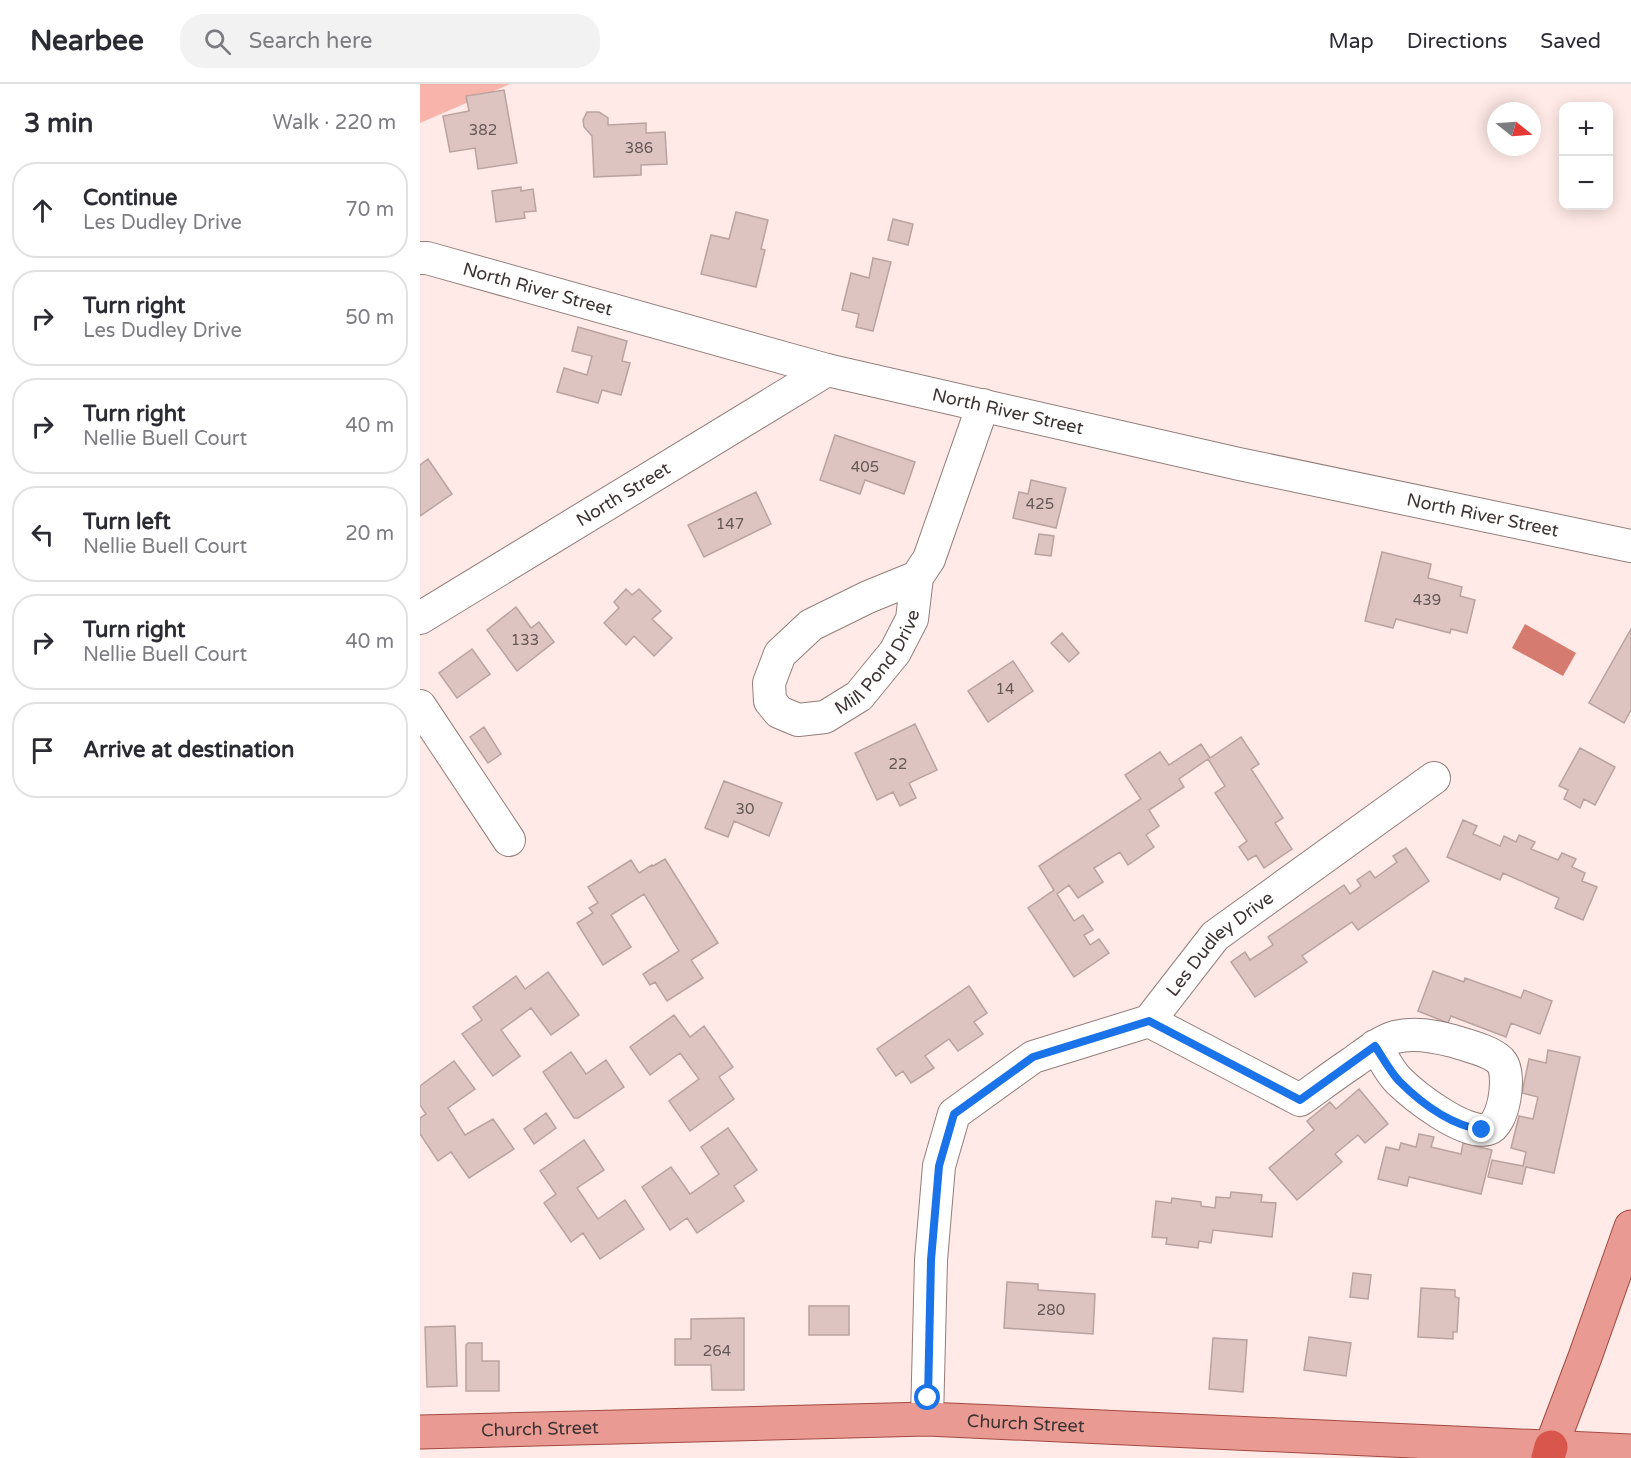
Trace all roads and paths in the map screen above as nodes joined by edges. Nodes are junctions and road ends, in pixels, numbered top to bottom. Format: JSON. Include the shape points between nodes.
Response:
{"nodes":[{"id":1,"x":420,"y":258,"type":"edge"},
{"id":2,"x":827,"y":370,"type":"junction"},
{"id":3,"x":983,"y":405,"type":"junction"},
{"id":4,"x":1600,"y":540,"type":"junction"},
{"id":5,"x":1631,"y":546,"type":"edge"},
{"id":6,"x":1631,"y":556,"type":"edge"},
{"id":7,"x":917,"y":577,"type":"junction"},
{"id":8,"x":420,"y":618,"type":"edge"},
{"id":9,"x":420,"y":706,"type":"edge"},
{"id":10,"x":1434,"y":778,"type":"dead end"},
{"id":11,"x":509,"y":840,"type":"dead end"},
{"id":12,"x":1149,"y":1021,"type":"junction"},
{"id":13,"x":1375,"y":1046,"type":"dead end"},
{"id":14,"x":1631,"y":1227,"type":"edge"},
{"id":15,"x":1631,"y":1276,"type":"edge"},
{"id":16,"x":1585,"y":1356,"type":"junction"},
{"id":17,"x":927,"y":1419,"type":"junction"},
{"id":18,"x":420,"y":1432,"type":"edge"},
{"id":19,"x":1631,"y":1451,"type":"edge"},
{"id":20,"x":1549,"y":1453,"type":"edge"}],
"edges":[{"from":1,"to":2,"type":"street","name":"North River Street"},
{"from":2,"to":3,"type":"street","name":"North River Street"},
{"from":2,"to":8,"type":"street","name":"North Street"},
{"from":3,"to":4,"type":"street","name":"North River Street"},
{"from":3,"to":7,"type":"street","name":"Mill Pond Drive","via":[[929,559]]},
{"from":4,"to":5,"type":"street","name":"North River Street"},
{"from":4,"to":6,"type":"street","name":"North River Street"},
{"from":7,"to":7,"type":"street","name":"Mill Pond Drive","via":[[811,625],[780,654],[769,683],[770,701],[779,712],[798,720],[825,717],[860,696],[895,652],[912,619]]},
{"from":9,"to":11,"type":"street"},
{"from":10,"to":12,"type":"street","name":"Les Dudley Drive","via":[[1215,936]]},
{"from":12,"to":13,"type":"street","via":[[1300,1100]]},
{"from":12,"to":17,"type":"street","via":[[1033,1057],[954,1114],[939,1166],[931,1260]]},
{"from":14,"to":16,"type":"main road"},
{"from":15,"to":16,"type":"main road"},
{"from":16,"to":20,"type":"main road"},
{"from":17,"to":18,"type":"main road","name":"Church Street"},
{"from":17,"to":20,"type":"main road","name":"Church Street"},
{"from":19,"to":20,"type":"main road","name":"Church Street"}]}
